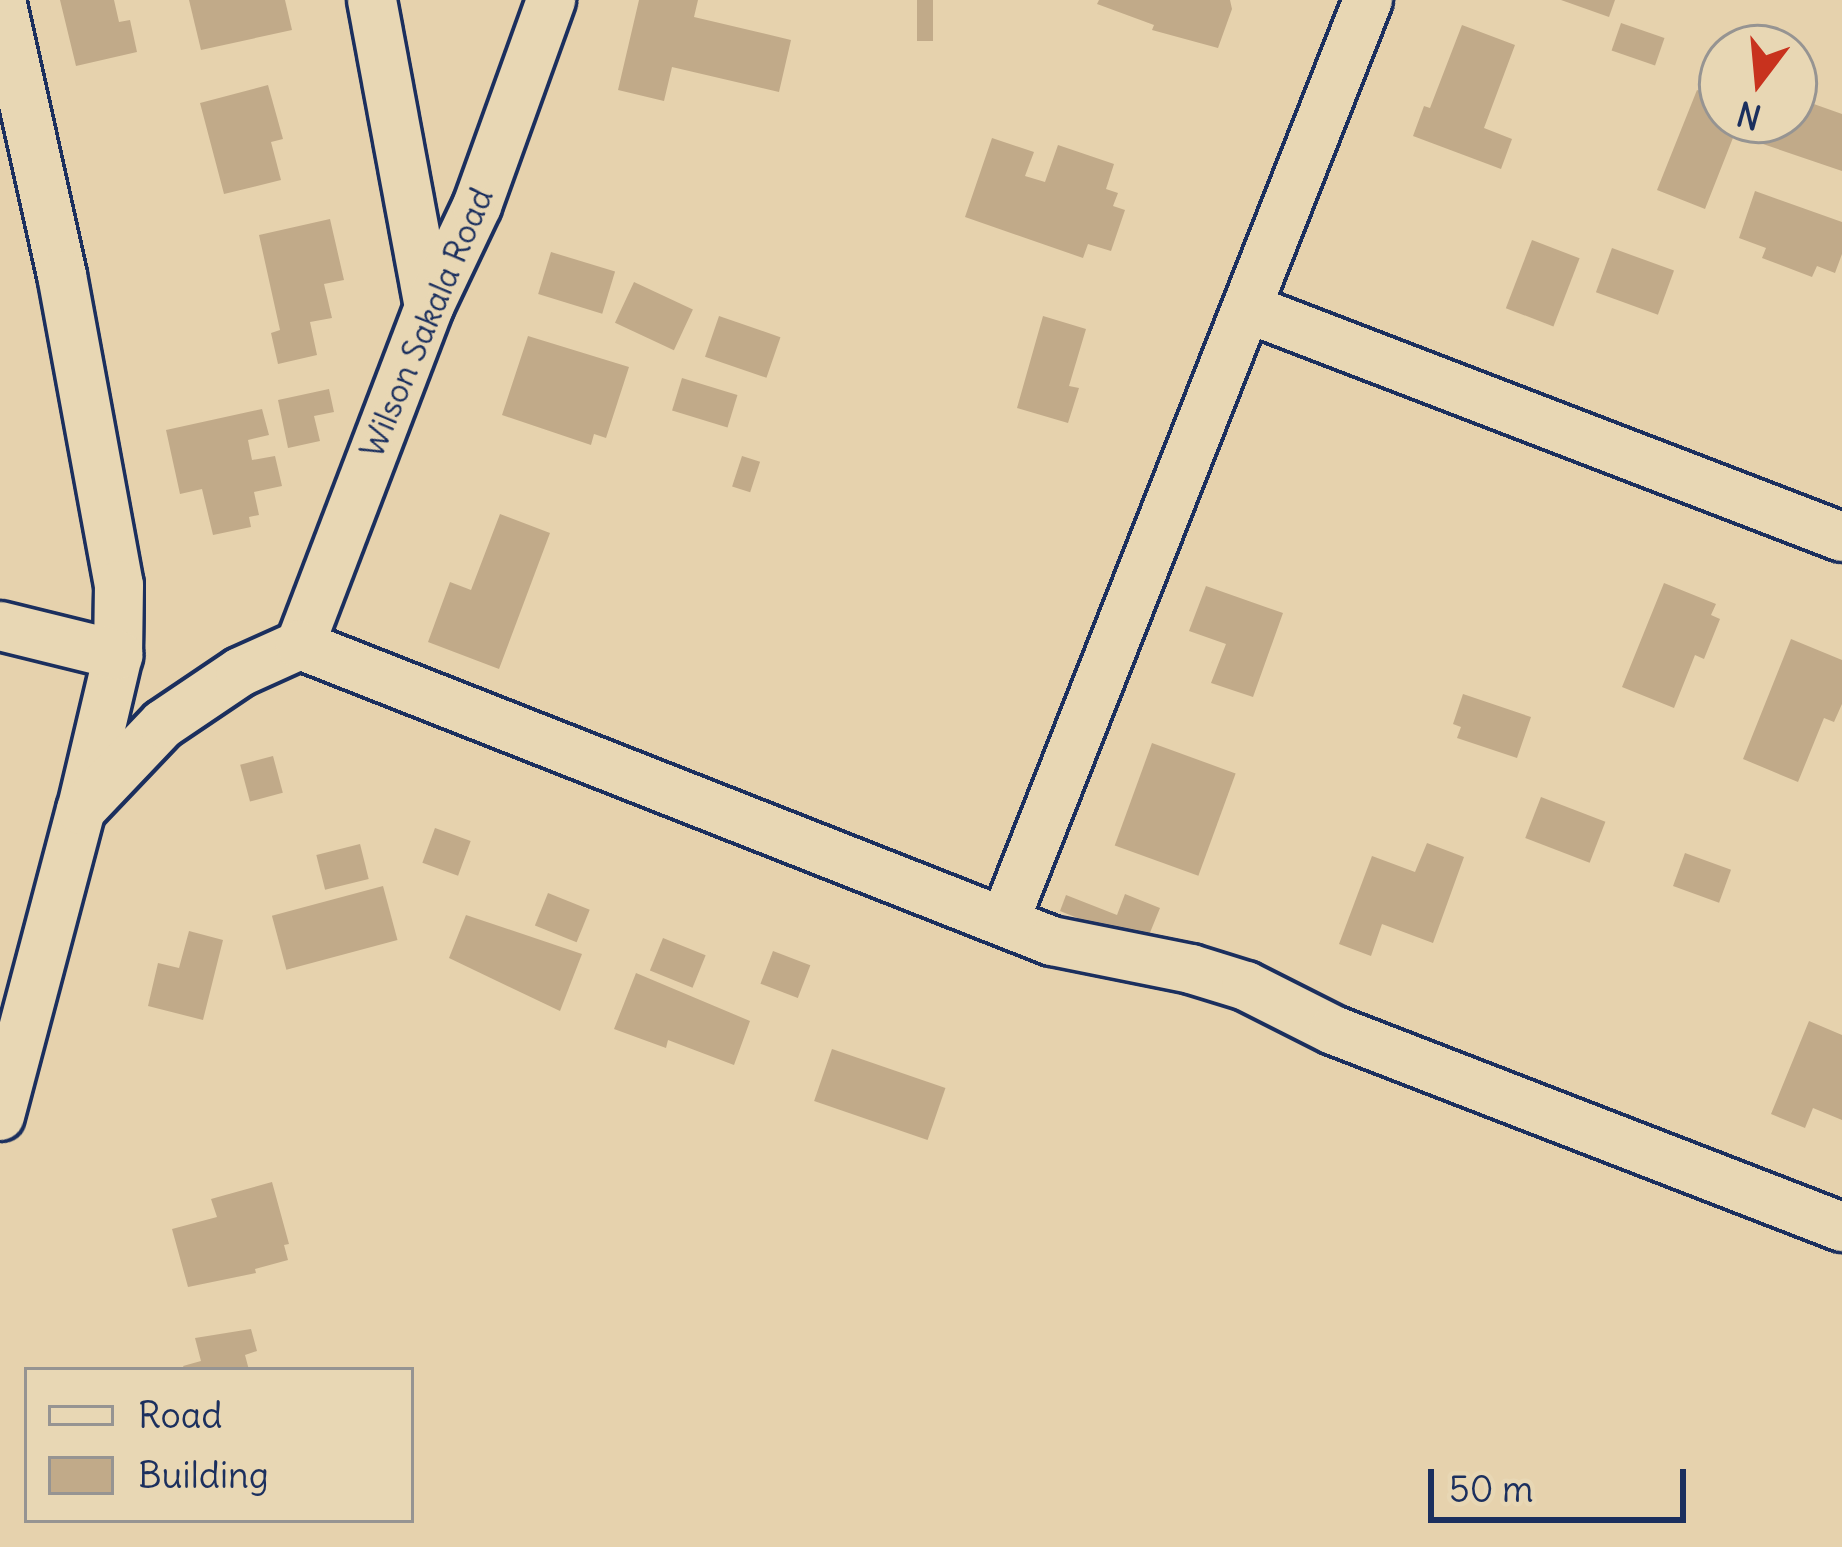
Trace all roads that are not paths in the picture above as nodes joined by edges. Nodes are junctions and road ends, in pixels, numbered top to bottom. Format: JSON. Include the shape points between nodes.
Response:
{"nodes":[{"id":1,"x":1,"y":0,"type":"edge"},
{"id":2,"x":372,"y":0,"type":"edge"},
{"id":3,"x":551,"y":0,"type":"edge"},
{"id":4,"x":1369,"y":0,"type":"edge"},
{"id":5,"x":429,"y":307,"type":"junction"},
{"id":6,"x":1249,"y":309,"type":"junction"},
{"id":7,"x":1839,"y":526,"type":"edge"},
{"id":8,"x":0,"y":626,"type":"edge"},
{"id":9,"x":300,"y":645,"type":"junction"},
{"id":10,"x":118,"y":655,"type":"junction"},
{"id":11,"x":81,"y":810,"type":"junction"},
{"id":12,"x":1006,"y":920,"type":"junction"},
{"id":13,"x":0,"y":1116,"type":"edge"},
{"id":14,"x":1842,"y":1227,"type":"edge"}],
"edges":[{"from":1,"to":10,"type":"street","via":[[111,522]]},
{"from":2,"to":5,"type":"street"},
{"from":3,"to":5,"type":"street","name":"Wilson Sakala Road","via":[[477,206]]},
{"from":4,"to":6,"type":"street"},
{"from":5,"to":9,"type":"street","name":"Wilson Sakala Road"},
{"from":6,"to":7,"type":"street"},
{"from":6,"to":12,"type":"street"},
{"from":8,"to":10,"type":"street"},
{"from":9,"to":11,"type":"street","via":[[240,672],[163,724]]},
{"from":9,"to":12,"type":"street"},
{"from":10,"to":11,"type":"street"},
{"from":11,"to":13,"type":"street"},
{"from":12,"to":14,"type":"street","via":[[1052,940],[1246,986],[1333,1030]]}]}
